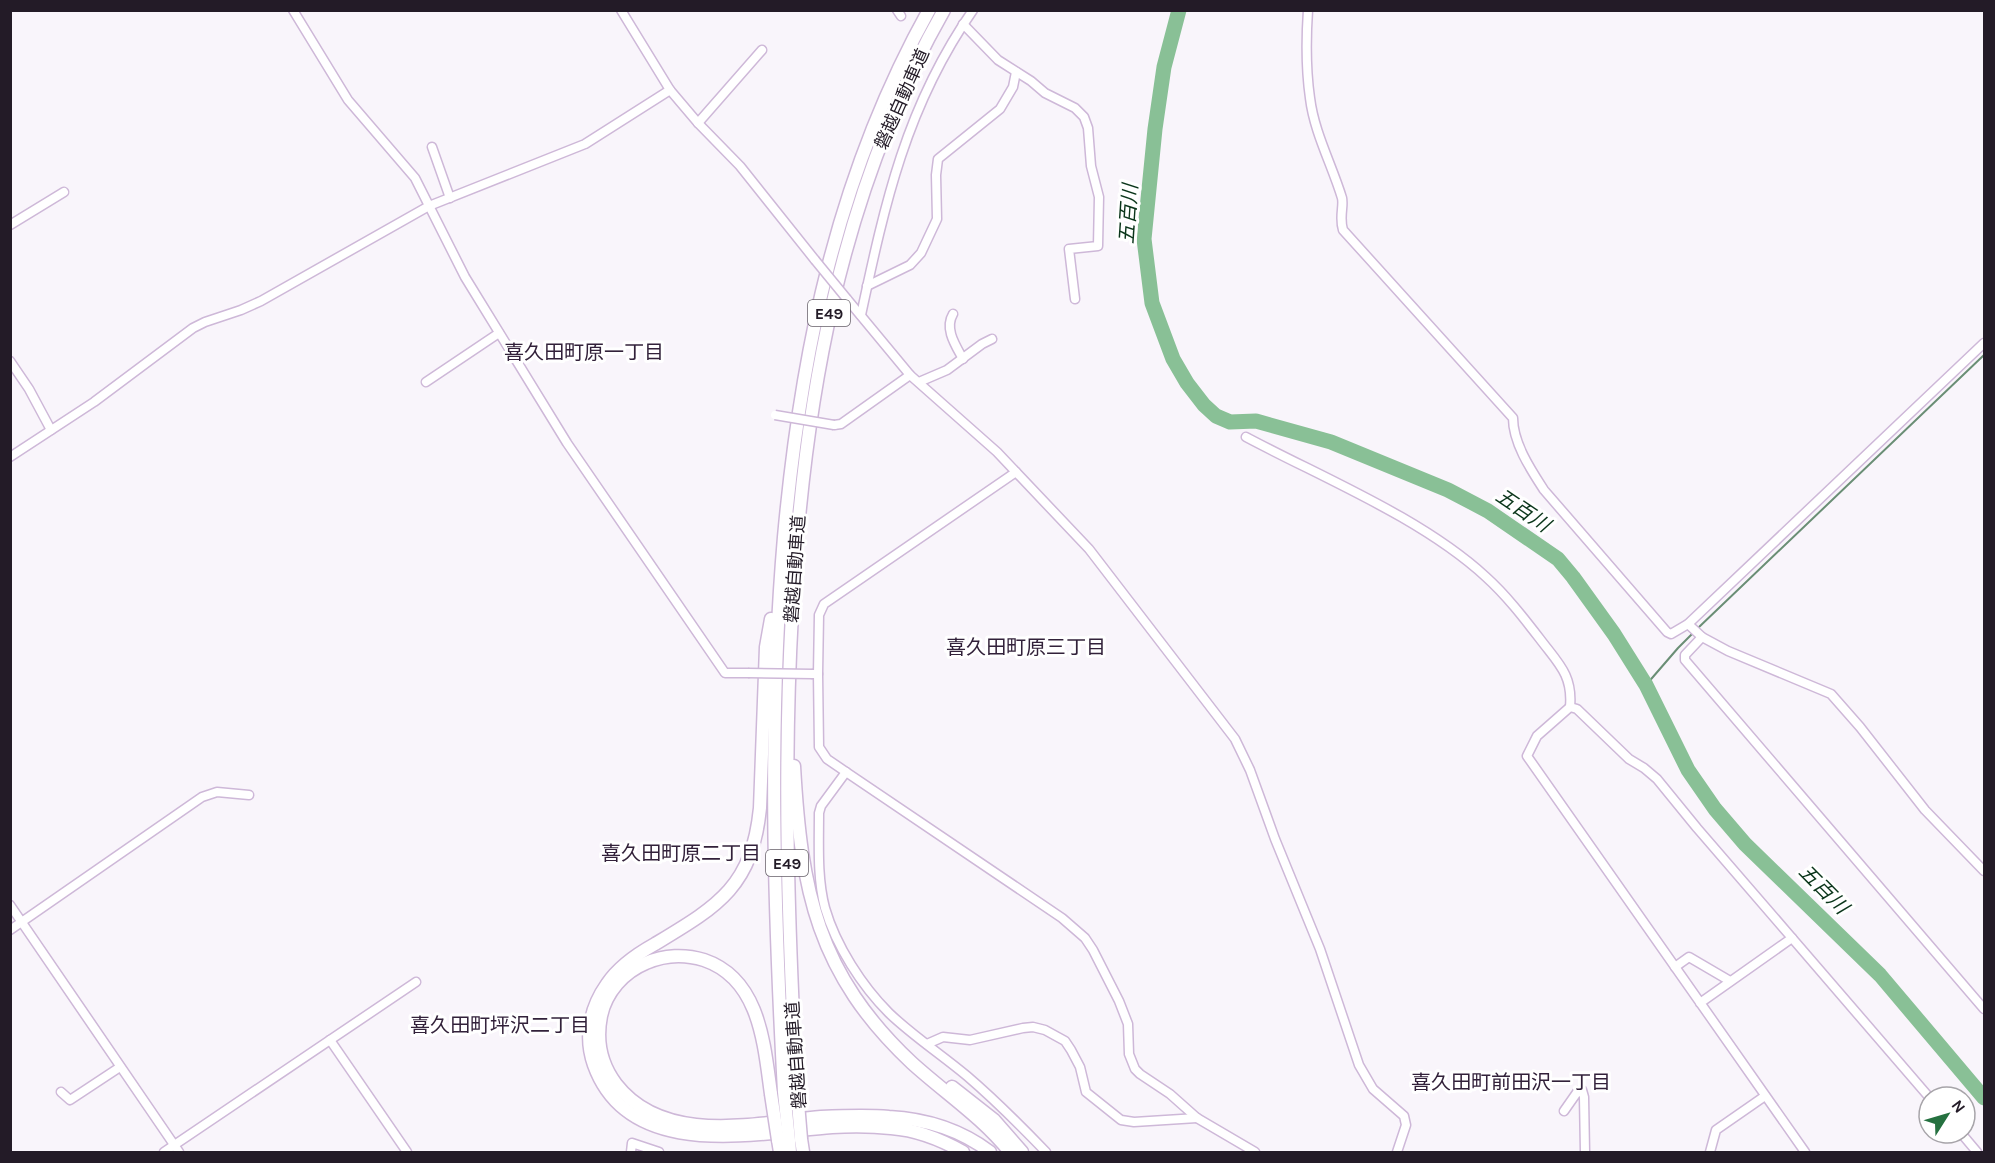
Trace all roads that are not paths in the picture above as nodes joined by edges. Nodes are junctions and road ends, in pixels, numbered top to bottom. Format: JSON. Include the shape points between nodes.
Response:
{"nodes":[{"id":1,"x":293,"y":10,"type":"edge"},
{"id":2,"x":621,"y":10,"type":"edge"},
{"id":3,"x":929,"y":10,"type":"edge"},
{"id":4,"x":944,"y":10,"type":"edge"},
{"id":5,"x":973,"y":10,"type":"edge"},
{"id":6,"x":1308,"y":10,"type":"edge"},
{"id":7,"x":963,"y":24,"type":"junction"},
{"id":8,"x":762,"y":50,"type":"dead end"},
{"id":9,"x":1016,"y":72,"type":"junction"},
{"id":10,"x":670,"y":90,"type":"junction"},
{"id":11,"x":698,"y":123,"type":"junction"},
{"id":12,"x":432,"y":147,"type":"dead end"},
{"id":13,"x":64,"y":192,"type":"dead end"},
{"id":14,"x":450,"y":198,"type":"junction"},
{"id":15,"x":429,"y":206,"type":"junction"},
{"id":16,"x":10,"y":225,"type":"edge"},
{"id":17,"x":867,"y":286,"type":"junction"},
{"id":18,"x":1075,"y":299,"type":"dead end"},
{"id":19,"x":953,"y":314,"type":"dead end"},
{"id":20,"x":861,"y":315,"type":"junction"},
{"id":21,"x":499,"y":333,"type":"junction"},
{"id":22,"x":992,"y":339,"type":"dead end"},
{"id":23,"x":1984,"y":343,"type":"edge"},
{"id":24,"x":963,"y":359,"type":"junction"},
{"id":25,"x":10,"y":361,"type":"edge"},
{"id":26,"x":910,"y":375,"type":"junction"},
{"id":27,"x":426,"y":382,"type":"dead end"},
{"id":28,"x":919,"y":382,"type":"junction"},
{"id":29,"x":772,"y":415,"type":"dead end"},
{"id":30,"x":51,"y":430,"type":"junction"},
{"id":31,"x":1246,"y":437,"type":"dead end"},
{"id":32,"x":10,"y":457,"type":"edge"},
{"id":33,"x":1016,"y":472,"type":"junction"},
{"id":34,"x":782,"y":562,"type":"junction"},
{"id":35,"x":1695,"y":631,"type":"junction"},
{"id":36,"x":790,"y":636,"type":"junction"},
{"id":37,"x":816,"y":674,"type":"junction"},
{"id":38,"x":1570,"y":707,"type":"junction"},
{"id":39,"x":846,"y":772,"type":"junction"},
{"id":40,"x":249,"y":795,"type":"dead end"},
{"id":41,"x":1984,"y":871,"type":"edge"},
{"id":42,"x":10,"y":905,"type":"edge"},
{"id":43,"x":22,"y":922,"type":"junction"},
{"id":44,"x":10,"y":930,"type":"edge"},
{"id":45,"x":1792,"y":938,"type":"junction"},
{"id":46,"x":1675,"y":967,"type":"junction"},
{"id":47,"x":1730,"y":981,"type":"junction"},
{"id":48,"x":417,"y":982,"type":"dead end"},
{"id":49,"x":1700,"y":1003,"type":"junction"},
{"id":50,"x":1984,"y":1009,"type":"edge"},
{"id":51,"x":887,"y":1037,"type":"junction"},
{"id":52,"x":330,"y":1040,"type":"junction"},
{"id":53,"x":927,"y":1044,"type":"junction"},
{"id":54,"x":120,"y":1066,"type":"junction"},
{"id":55,"x":1919,"y":1085,"type":"edge"},
{"id":56,"x":61,"y":1092,"type":"dead end"},
{"id":57,"x":1765,"y":1096,"type":"junction"},
{"id":58,"x":1564,"y":1111,"type":"dead end"},
{"id":59,"x":1197,"y":1118,"type":"junction"},
{"id":60,"x":847,"y":1127,"type":"junction"},
{"id":61,"x":788,"y":1145,"type":"edge"},
{"id":62,"x":176,"y":1149,"type":"edge"},
{"id":63,"x":164,"y":1152,"type":"edge"},
{"id":64,"x":407,"y":1152,"type":"edge"},
{"id":65,"x":631,"y":1152,"type":"edge"},
{"id":66,"x":659,"y":1152,"type":"edge"},
{"id":67,"x":802,"y":1152,"type":"edge"},
{"id":68,"x":947,"y":1152,"type":"edge"},
{"id":69,"x":963,"y":1152,"type":"edge"},
{"id":70,"x":990,"y":1152,"type":"edge"},
{"id":71,"x":1010,"y":1152,"type":"edge"},
{"id":72,"x":1022,"y":1152,"type":"edge"},
{"id":73,"x":1046,"y":1152,"type":"edge"},
{"id":74,"x":1256,"y":1152,"type":"edge"},
{"id":75,"x":1397,"y":1152,"type":"edge"},
{"id":76,"x":1586,"y":1152,"type":"edge"},
{"id":77,"x":1710,"y":1152,"type":"edge"},
{"id":78,"x":1804,"y":1152,"type":"edge"}],
"edges":[{"from":1,"to":15,"type":"street","via":[[348,100],[412,173]]},
{"from":2,"to":10,"type":"street"},
{"from":3,"to":34,"type":"highway","name":"磐越自動車道","number":"E49","via":[[870,134],[829,258],[794,440]]},
{"from":4,"to":36,"type":"highway","name":"磐越自動車道","number":"E49","via":[[883,138],[833,296],[807,440]]},
{"from":5,"to":7,"type":"street"},
{"from":6,"to":35,"type":"street","via":[[1310,98],[1343,202],[1343,230],[1513,418],[1516,437],[1544,490],[1667,632]]},
{"from":7,"to":9,"type":"street","via":[[992,55]]},
{"from":7,"to":17,"type":"street","via":[[939,62],[914,119],[895,171]]},
{"from":8,"to":11,"type":"street"},
{"from":9,"to":17,"type":"street","via":[[1013,87],[1000,109],[938,159],[937,219],[921,253],[910,265]]},
{"from":9,"to":18,"type":"street","via":[[1080,112],[1088,128],[1100,204],[1098,246],[1069,249]]},
{"from":10,"to":11,"type":"street"},
{"from":10,"to":14,"type":"street","via":[[585,144]]},
{"from":11,"to":20,"type":"street","bridge":true,"via":[[740,166]]},
{"from":12,"to":14,"type":"street"},
{"from":13,"to":16,"type":"street"},
{"from":14,"to":15,"type":"street"},
{"from":15,"to":21,"type":"street"},
{"from":15,"to":30,"type":"street","via":[[261,301],[194,328]]},
{"from":17,"to":20,"type":"street"},
{"from":19,"to":24,"type":"street","via":[[949,320],[950,333]]},
{"from":20,"to":26,"type":"street"},
{"from":21,"to":27,"type":"street"},
{"from":21,"to":37,"type":"street","bridge":true,"via":[[567,443],[724,673]]},
{"from":22,"to":24,"type":"street"},
{"from":23,"to":35,"type":"street"},
{"from":24,"to":28,"type":"street"},
{"from":25,"to":30,"type":"street"},
{"from":26,"to":28,"type":"street"},
{"from":26,"to":29,"type":"street","bridge":true,"via":[[841,424]]},
{"from":28,"to":33,"type":"street"},
{"from":30,"to":32,"type":"street"},
{"from":31,"to":38,"type":"street","via":[[1413,526],[1484,576],[1560,665],[1570,685]]},
{"from":33,"to":37,"type":"street","via":[[824,604],[819,615]]},
{"from":33,"to":75,"type":"street","via":[[1089,549],[1235,739],[1320,949],[1359,1065],[1373,1089],[1404,1116],[1406,1125]]},
{"from":34,"to":60,"type":"highway","via":[[766,647],[760,808],[749,857],[736,883],[717,904],[631,959],[609,980],[594,1005],[589,1045],[596,1071],[611,1095],[634,1115],[661,1127],[709,1137]]},
{"from":34,"to":61,"type":"highway","name":"磐越自動車道","number":"E49","bridge":true,"via":[[774,697],[774,849]]},
{"from":35,"to":41,"type":"street","via":[[1728,651],[1831,694],[1924,810]]},
{"from":35,"to":50,"type":"street","via":[[1685,660]]},
{"from":36,"to":51,"type":"highway","via":[[795,786],[808,889],[823,939],[838,971]]},
{"from":36,"to":61,"type":"highway","name":"磐越自動車道","number":"E49","bridge":true,"via":[[787,850],[797,1091]]},
{"from":37,"to":39,"type":"street","via":[[819,747],[827,759]]},
{"from":38,"to":45,"type":"street","via":[[1657,779]]},
{"from":38,"to":46,"type":"street","via":[[1537,736],[1527,756]]},
{"from":39,"to":53,"type":"street","via":[[820,806],[819,860],[825,907],[842,947],[873,994]]},
{"from":39,"to":59,"type":"street","via":[[1076,929],[1093,950],[1126,1017],[1129,1054],[1135,1069]]},
{"from":40,"to":43,"type":"street","via":[[217,792],[202,797]]},
{"from":42,"to":43,"type":"street"},
{"from":43,"to":44,"type":"street"},
{"from":43,"to":54,"type":"street"},
{"from":45,"to":47,"type":"street"},
{"from":45,"to":55,"type":"street"},
{"from":46,"to":47,"type":"street","via":[[1689,957]]},
{"from":46,"to":49,"type":"street"},
{"from":47,"to":49,"type":"street"},
{"from":48,"to":52,"type":"street"},
{"from":49,"to":57,"type":"street"},
{"from":51,"to":71,"type":"highway","via":[[975,1115]]},
{"from":51,"to":72,"type":"highway","via":[[980,1108]]},
{"from":52,"to":62,"type":"street"},
{"from":52,"to":64,"type":"street"},
{"from":53,"to":59,"type":"street","via":[[943,1037],[970,1040],[1023,1028],[1045,1030],[1065,1041],[1071,1050],[1086,1092],[1121,1120]]},
{"from":53,"to":73,"type":"street","via":[[969,1078]]},
{"from":54,"to":56,"type":"street","via":[[70,1100]]},
{"from":54,"to":62,"type":"street"},
{"from":57,"to":77,"type":"street","via":[[1716,1130]]},
{"from":57,"to":78,"type":"street"},
{"from":58,"to":76,"type":"street","via":[[1582,1090]]},
{"from":59,"to":74,"type":"street"},
{"from":60,"to":68,"type":"highway","via":[[900,1134]]},
{"from":60,"to":69,"type":"highway","via":[[922,1133]]},
{"from":61,"to":67,"type":"highway","name":"磐越自動車道","number":"E49"},
{"from":61,"to":70,"type":"highway","bridge":true,"via":[[771,1094],[756,1014],[739,984],[719,967],[684,956],[660,958],[627,974],[603,1010],[599,1032],[605,1067],[638,1105],[661,1116],[698,1125],[723,1126],[840,1116],[906,1118],[947,1129]]},
{"from":62,"to":63,"type":"street"},
{"from":65,"to":66,"type":"street","via":[[632,1143]]}]}
